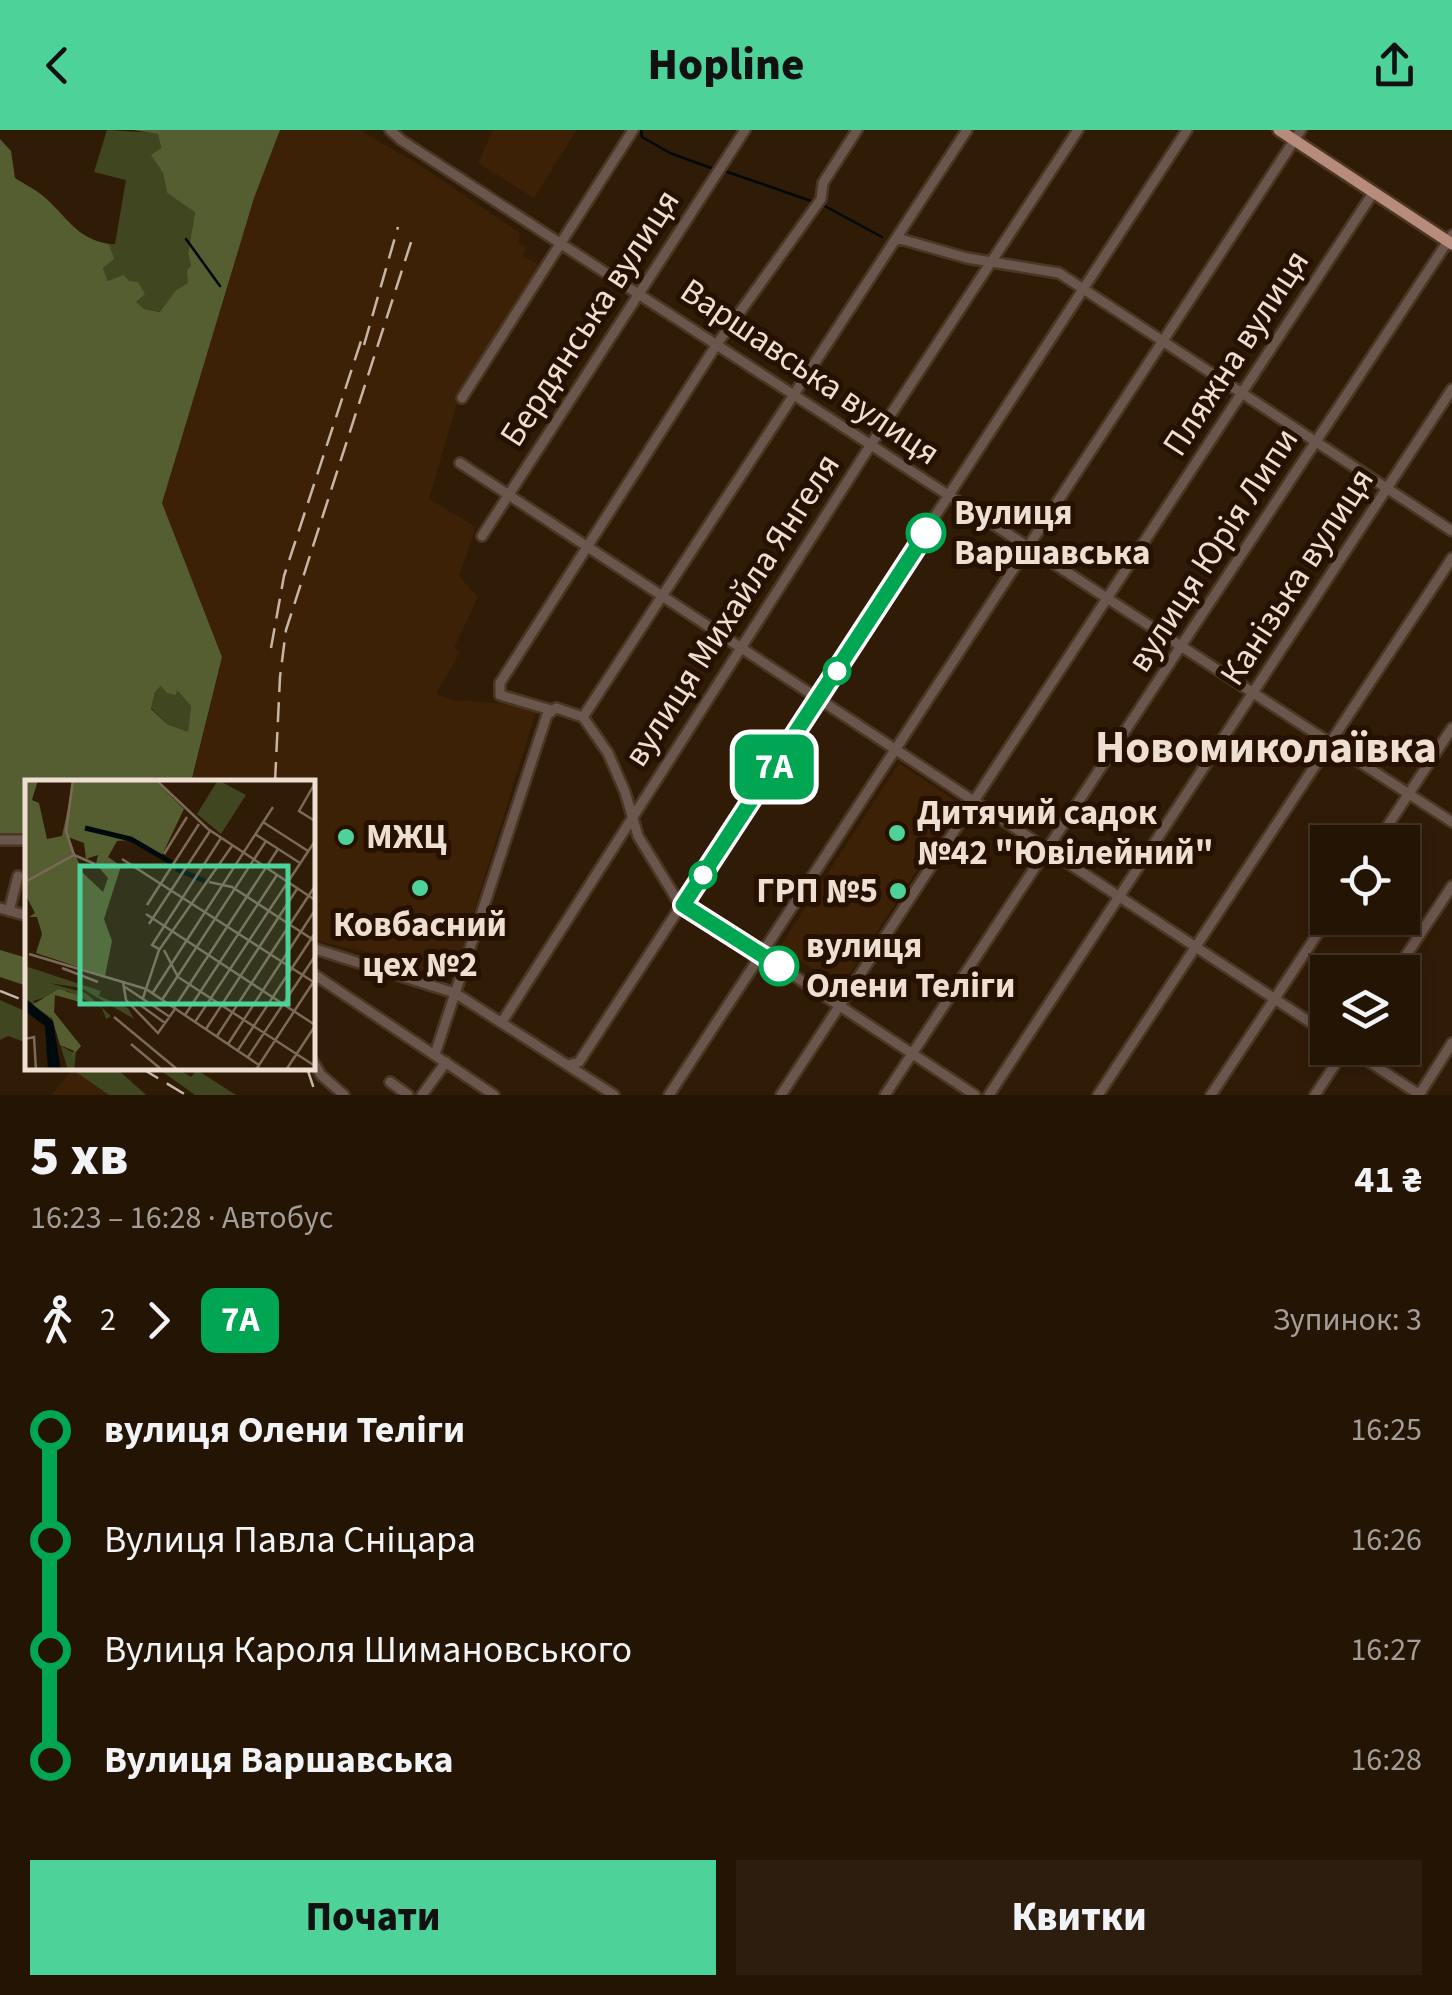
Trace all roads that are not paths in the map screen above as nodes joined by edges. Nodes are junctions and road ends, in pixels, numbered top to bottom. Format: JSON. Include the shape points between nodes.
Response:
{"nodes":[{"id":1,"x":390,"y":130,"type":"edge"},
{"id":2,"x":634,"y":130,"type":"edge"},
{"id":3,"x":745,"y":130,"type":"edge"},
{"id":4,"x":857,"y":130,"type":"edge"},
{"id":5,"x":967,"y":130,"type":"edge"},
{"id":6,"x":1078,"y":130,"type":"edge"},
{"id":7,"x":1187,"y":130,"type":"edge"},
{"id":8,"x":1279,"y":130,"type":"edge"},
{"id":9,"x":1298,"y":135,"type":"edge"},
{"id":10,"x":1373,"y":193,"type":"junction"},
{"id":11,"x":897,"y":238,"type":"junction"},
{"id":12,"x":1451,"y":241,"type":"edge"},
{"id":13,"x":561,"y":243,"type":"junction"},
{"id":14,"x":993,"y":261,"type":"junction"},
{"id":15,"x":1084,"y":291,"type":"junction"},
{"id":16,"x":639,"y":292,"type":"junction"},
{"id":17,"x":1165,"y":342,"type":"junction"},
{"id":18,"x":717,"y":344,"type":"junction"},
{"id":19,"x":1452,"y":389,"type":"edge"},
{"id":20,"x":1243,"y":393,"type":"junction"},
{"id":21,"x":794,"y":396,"type":"junction"},
{"id":22,"x":462,"y":398,"type":"dead end"},
{"id":23,"x":1316,"y":442,"type":"junction"},
{"id":24,"x":870,"y":446,"type":"junction"},
{"id":25,"x":460,"y":464,"type":"dead end"},
{"id":26,"x":1387,"y":490,"type":"junction"},
{"id":27,"x":509,"y":494,"type":"junction"},
{"id":28,"x":949,"y":498,"type":"junction"},
{"id":29,"x":1452,"y":531,"type":"edge"},
{"id":30,"x":482,"y":536,"type":"dead end"},
{"id":31,"x":586,"y":547,"type":"junction"},
{"id":32,"x":1029,"y":548,"type":"junction"},
{"id":33,"x":1452,"y":558,"type":"edge"},
{"id":34,"x":663,"y":597,"type":"junction"},
{"id":35,"x":1107,"y":600,"type":"junction"},
{"id":36,"x":739,"y":648,"type":"junction"},
{"id":37,"x":1182,"y":648,"type":"junction"},
{"id":38,"x":1253,"y":694,"type":"junction"},
{"id":39,"x":818,"y":699,"type":"junction"},
{"id":40,"x":551,"y":710,"type":"junction"},
{"id":41,"x":583,"y":718,"type":"junction"},
{"id":42,"x":1452,"y":728,"type":"edge"},
{"id":43,"x":1328,"y":744,"type":"junction"},
{"id":44,"x":897,"y":751,"type":"junction"},
{"id":45,"x":1408,"y":795,"type":"junction"},
{"id":46,"x":972,"y":802,"type":"junction"},
{"id":47,"x":630,"y":817,"type":"junction"},
{"id":48,"x":1452,"y":822,"type":"edge"},
{"id":49,"x":1388,"y":825,"type":"edge"},
{"id":50,"x":25,"y":839,"type":"edge"},
{"id":51,"x":0,"y":840,"type":"edge"},
{"id":52,"x":1048,"y":850,"type":"junction"},
{"id":53,"x":18,"y":876,"type":"dead end"},
{"id":54,"x":1452,"y":886,"type":"edge"},
{"id":55,"x":1120,"y":898,"type":"junction"},
{"id":56,"x":683,"y":905,"type":"junction"},
{"id":57,"x":4,"y":910,"type":"edge"},
{"id":58,"x":1317,"y":935,"type":"edge"},
{"id":59,"x":315,"y":949,"type":"edge"},
{"id":60,"x":1195,"y":949,"type":"junction"},
{"id":61,"x":762,"y":955,"type":"junction"},
{"id":62,"x":1406,"y":955,"type":"edge"},
{"id":63,"x":315,"y":975,"type":"edge"},
{"id":64,"x":455,"y":992,"type":"junction"},
{"id":65,"x":1273,"y":1000,"type":"junction"},
{"id":66,"x":839,"y":1005,"type":"junction"},
{"id":67,"x":502,"y":1022,"type":"junction"},
{"id":68,"x":1310,"y":1023,"type":"edge"},
{"id":69,"x":1452,"y":1044,"type":"edge"},
{"id":70,"x":435,"y":1054,"type":"junction"},
{"id":71,"x":913,"y":1054,"type":"junction"},
{"id":72,"x":446,"y":1062,"type":"junction"},
{"id":73,"x":315,"y":1065,"type":"edge"},
{"id":74,"x":569,"y":1065,"type":"junction"},
{"id":75,"x":1335,"y":1065,"type":"edge"},
{"id":76,"x":1373,"y":1065,"type":"edge"},
{"id":77,"x":390,"y":1082,"type":"dead end"},
{"id":78,"x":344,"y":1095,"type":"edge"},
{"id":79,"x":408,"y":1095,"type":"edge"},
{"id":80,"x":422,"y":1095,"type":"edge"},
{"id":81,"x":494,"y":1095,"type":"edge"},
{"id":82,"x":614,"y":1095,"type":"edge"},
{"id":83,"x":669,"y":1095,"type":"edge"},
{"id":84,"x":781,"y":1095,"type":"edge"},
{"id":85,"x":885,"y":1095,"type":"edge"},
{"id":86,"x":975,"y":1095,"type":"edge"},
{"id":87,"x":988,"y":1095,"type":"edge"},
{"id":88,"x":1098,"y":1095,"type":"edge"},
{"id":89,"x":1210,"y":1095,"type":"edge"},
{"id":90,"x":1315,"y":1095,"type":"edge"},
{"id":91,"x":1419,"y":1095,"type":"edge"}],
"edges":[{"from":1,"to":13,"type":"street","name":"Варшавська вулиця"},
{"from":2,"to":13,"type":"street"},
{"from":3,"to":16,"type":"street","name":"Бердянська вулиця"},
{"from":4,"to":18,"type":"street","via":[[820,199]]},
{"from":5,"to":11,"type":"street"},
{"from":6,"to":14,"type":"street","name":"вулиця Михайла Янгеля"},
{"from":7,"to":15,"type":"street"},
{"from":8,"to":9,"type":"main road"},
{"from":9,"to":10,"type":"main road"},
{"from":9,"to":17,"type":"street"},
{"from":10,"to":12,"type":"main road"},
{"from":10,"to":20,"type":"street","name":"Пляжна вулиця"},
{"from":11,"to":14,"type":"street"},
{"from":11,"to":21,"type":"street"},
{"from":12,"to":23,"type":"street","name":"вулиця Юрія Липи"},
{"from":13,"to":16,"type":"street","name":"Варшавська вулиця"},
{"from":13,"to":22,"type":"street"},
{"from":14,"to":15,"type":"street","via":[[1058,274]]},
{"from":14,"to":24,"type":"street","name":"вулиця Михайла Янгеля"},
{"from":15,"to":17,"type":"street"},
{"from":15,"to":28,"type":"street"},
{"from":16,"to":18,"type":"street","name":"Варшавська вулиця"},
{"from":16,"to":27,"type":"street","name":"Бердянська вулиця"},
{"from":17,"to":20,"type":"street"},
{"from":17,"to":32,"type":"street"},
{"from":18,"to":21,"type":"street","name":"Варшавська вулиця"},
{"from":18,"to":31,"type":"street"},
{"from":19,"to":26,"type":"street","name":"Канізька вулиця"},
{"from":20,"to":23,"type":"street"},
{"from":20,"to":35,"type":"street","name":"Пляжна вулиця"},
{"from":21,"to":24,"type":"street","name":"Варшавська вулиця"},
{"from":21,"to":34,"type":"street"},
{"from":23,"to":26,"type":"street"},
{"from":23,"to":37,"type":"street","name":"вулиця Юрія Липи"},
{"from":24,"to":28,"type":"street","name":"Варшавська вулиця"},
{"from":24,"to":36,"type":"street","name":"вулиця Михайла Янгеля"},
{"from":25,"to":27,"type":"street"},
{"from":26,"to":29,"type":"street"},
{"from":26,"to":38,"type":"street","name":"Канізька вулиця"},
{"from":27,"to":30,"type":"street","name":"Бердянська вулиця"},
{"from":27,"to":31,"type":"street"},
{"from":28,"to":32,"type":"street","name":"Варшавська вулиця"},
{"from":28,"to":39,"type":"street"},
{"from":31,"to":34,"type":"street"},
{"from":31,"to":40,"type":"street","via":[[500,683],[500,695]]},
{"from":32,"to":35,"type":"street","name":"Варшавська вулиця"},
{"from":32,"to":44,"type":"street"},
{"from":33,"to":43,"type":"street"},
{"from":34,"to":36,"type":"street"},
{"from":34,"to":41,"type":"street"},
{"from":35,"to":37,"type":"street","name":"Варшавська вулиця"},
{"from":35,"to":46,"type":"street","name":"Пляжна вулиця"},
{"from":36,"to":39,"type":"street"},
{"from":36,"to":47,"type":"street","name":"вулиця Михайла Янгеля"},
{"from":37,"to":38,"type":"street","name":"Варшавська вулиця"},
{"from":37,"to":52,"type":"street","name":"вулиця Юрія Липи"},
{"from":38,"to":43,"type":"street","name":"Варшавська вулиця"},
{"from":38,"to":55,"type":"street","name":"Канізька вулиця"},
{"from":39,"to":44,"type":"street"},
{"from":39,"to":56,"type":"street"},
{"from":40,"to":41,"type":"street"},
{"from":40,"to":64,"type":"street"},
{"from":41,"to":47,"type":"street","via":[[608,753]]},
{"from":42,"to":45,"type":"street"},
{"from":43,"to":45,"type":"street","name":"Варшавська вулиця"},
{"from":43,"to":60,"type":"street"},
{"from":44,"to":46,"type":"street"},
{"from":44,"to":61,"type":"street"},
{"from":45,"to":48,"type":"street","name":"Варшавська вулиця"},
{"from":45,"to":49,"type":"street"},
{"from":46,"to":52,"type":"street"},
{"from":46,"to":66,"type":"street","name":"Пляжна вулиця"},
{"from":47,"to":56,"type":"street","via":[[650,860]]},
{"from":47,"to":67,"type":"street","name":"вулиця Михайла Янгеля"},
{"from":50,"to":51,"type":"street"},
{"from":52,"to":55,"type":"street"},
{"from":52,"to":71,"type":"street","name":"вулиця Юрія Липи"},
{"from":53,"to":57,"type":"street"},
{"from":54,"to":62,"type":"street"},
{"from":55,"to":60,"type":"street"},
{"from":55,"to":87,"type":"street","name":"Канізька вулиця"},
{"from":56,"to":61,"type":"street"},
{"from":56,"to":74,"type":"street","via":[[579,1062]]},
{"from":58,"to":65,"type":"street"},
{"from":59,"to":64,"type":"street"},
{"from":60,"to":65,"type":"street"},
{"from":60,"to":88,"type":"street"},
{"from":61,"to":66,"type":"street"},
{"from":61,"to":83,"type":"street"},
{"from":63,"to":70,"type":"street"},
{"from":64,"to":67,"type":"street"},
{"from":64,"to":70,"type":"street"},
{"from":65,"to":68,"type":"street"},
{"from":65,"to":89,"type":"street"},
{"from":66,"to":71,"type":"street"},
{"from":66,"to":84,"type":"street","name":"Пляжна вулиця"},
{"from":67,"to":74,"type":"street"},
{"from":69,"to":91,"type":"street"},
{"from":70,"to":72,"type":"street"},
{"from":71,"to":85,"type":"street","name":"вулиця Юрія Липи"},
{"from":71,"to":86,"type":"street"},
{"from":72,"to":80,"type":"street"},
{"from":72,"to":81,"type":"street"},
{"from":73,"to":78,"type":"street"},
{"from":74,"to":82,"type":"street"},
{"from":75,"to":90,"type":"street"},
{"from":76,"to":91,"type":"street"},
{"from":77,"to":79,"type":"street"}]}
